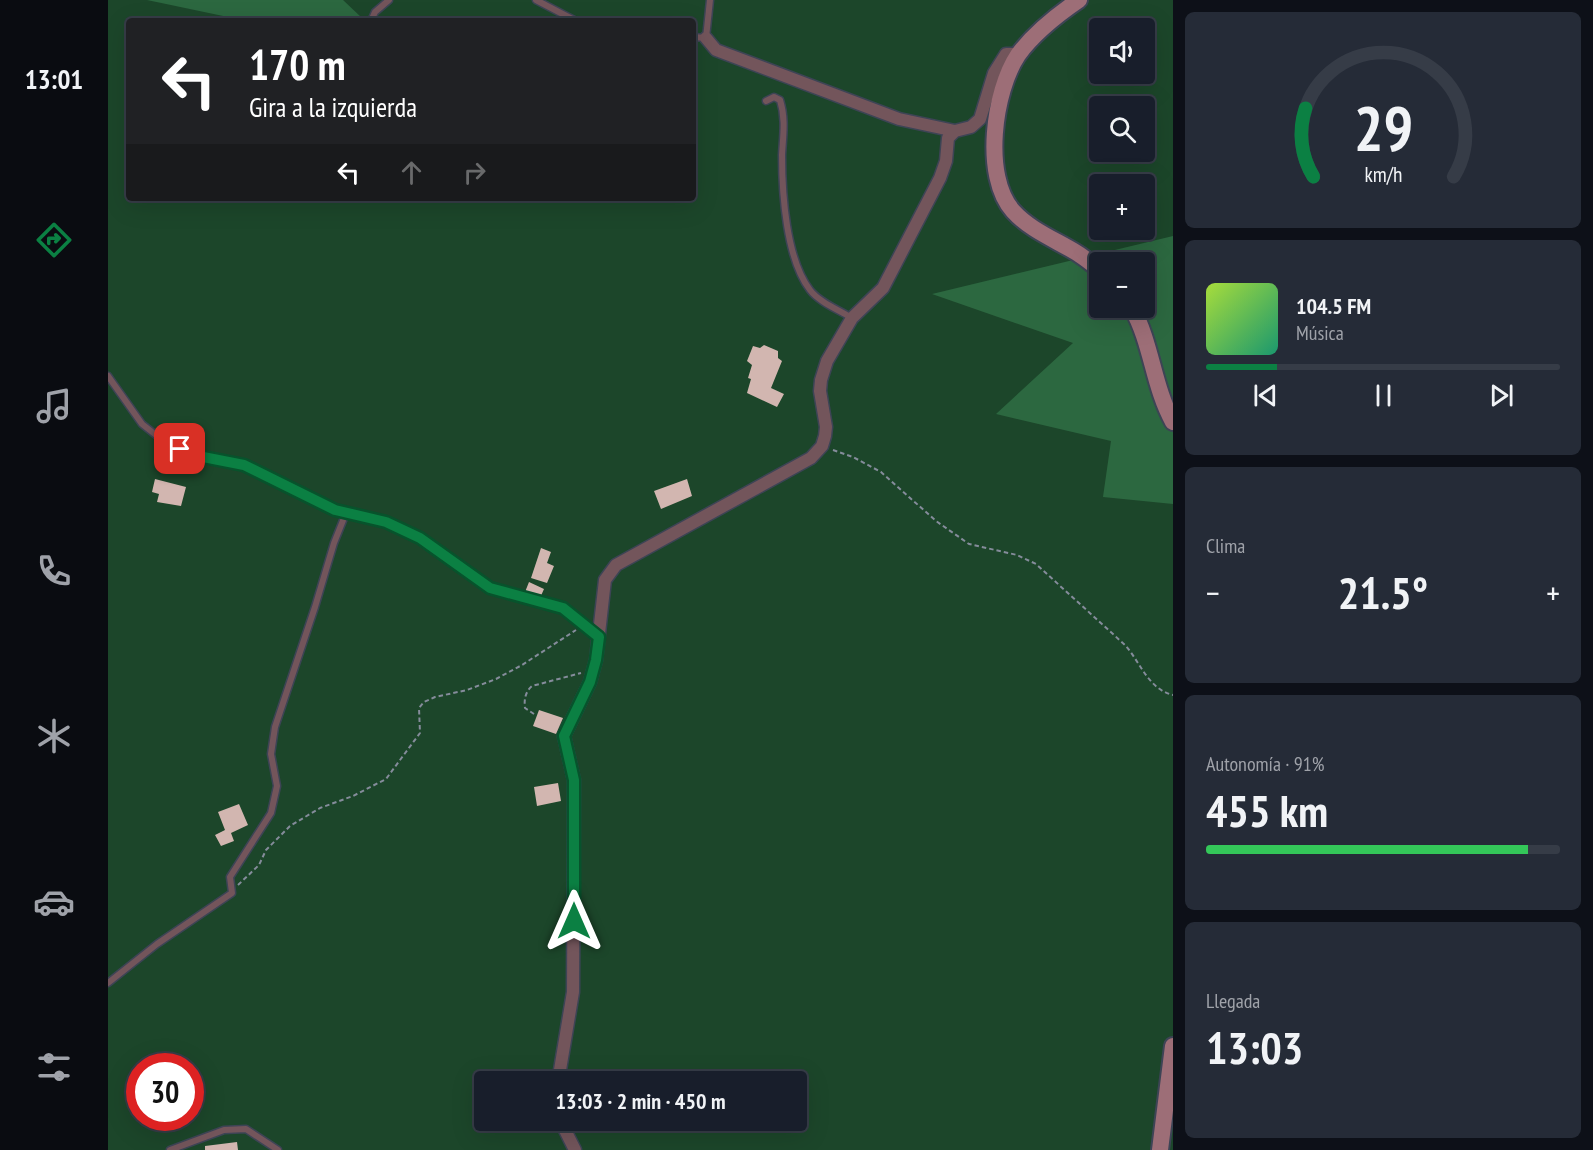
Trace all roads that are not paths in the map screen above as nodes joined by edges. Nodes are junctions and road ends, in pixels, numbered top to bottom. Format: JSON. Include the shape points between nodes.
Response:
{"nodes":[{"id":1,"x":389,"y":0,"type":"edge"},
{"id":2,"x":536,"y":0,"type":"edge"},
{"id":3,"x":710,"y":0,"type":"edge"},
{"id":4,"x":1079,"y":0,"type":"edge"},
{"id":5,"x":372,"y":18,"type":"edge"},
{"id":6,"x":570,"y":18,"type":"edge"},
{"id":7,"x":696,"y":37,"type":"edge"},
{"id":8,"x":706,"y":38,"type":"junction"},
{"id":9,"x":1019,"y":54,"type":"junction"},
{"id":10,"x":766,"y":101,"type":"dead end"},
{"id":11,"x":955,"y":131,"type":"junction"},
{"id":12,"x":1089,"y":262,"type":"edge"},
{"id":13,"x":852,"y":318,"type":"junction"},
{"id":14,"x":1137,"y":318,"type":"edge"},
{"id":15,"x":108,"y":376,"type":"edge"},
{"id":16,"x":1173,"y":422,"type":"edge"},
{"id":17,"x":346,"y":513,"type":"junction"},
{"id":18,"x":599,"y":637,"type":"junction"},
{"id":19,"x":108,"y":983,"type":"edge"},
{"id":20,"x":1173,"y":1046,"type":"edge"},
{"id":21,"x":560,"y":1071,"type":"edge"},
{"id":22,"x":1169,"y":1124,"type":"edge"},
{"id":23,"x":566,"y":1131,"type":"edge"},
{"id":24,"x":170,"y":1150,"type":"edge"},
{"id":25,"x":278,"y":1150,"type":"edge"},
{"id":26,"x":575,"y":1150,"type":"edge"},
{"id":27,"x":1160,"y":1150,"type":"edge"}],
"edges":[{"from":1,"to":5,"type":"lane"},
{"from":2,"to":6,"type":"lane"},
{"from":3,"to":8,"type":"lane"},
{"from":4,"to":9,"type":"street","via":[[1038,32]]},
{"from":7,"to":8,"type":"lane"},
{"from":8,"to":11,"type":"street","via":[[716,50],[899,118]]},
{"from":9,"to":11,"type":"street","via":[[1006,54],[994,73],[980,119]]},
{"from":9,"to":12,"type":"street","via":[[998,111],[995,142],[1000,189],[1024,221]]},
{"from":10,"to":13,"type":"lane","via":[[774,97],[780,100],[784,115],[783,194],[790,244],[801,274],[810,291]]},
{"from":11,"to":13,"type":"street","via":[[948,138],[940,178],[883,288]]},
{"from":13,"to":18,"type":"street","via":[[827,361],[821,380],[826,427],[822,446],[811,458],[616,565],[605,580]]},
{"from":14,"to":16,"type":"street"},
{"from":15,"to":17,"type":"lane","via":[[142,424],[166,443],[193,455],[244,465]]},
{"from":17,"to":18,"type":"lane","via":[[386,522],[420,538],[490,588],[563,608]]},
{"from":17,"to":19,"type":"lane","via":[[275,727],[271,754],[278,786],[271,813],[230,877],[232,893]]},
{"from":18,"to":21,"type":"street","via":[[590,682],[564,736],[574,780],[573,992]]},
{"from":20,"to":22,"type":"street"},
{"from":22,"to":27,"type":"street"},
{"from":23,"to":26,"type":"street"},
{"from":24,"to":25,"type":"lane","via":[[224,1130],[246,1129]]}]}
